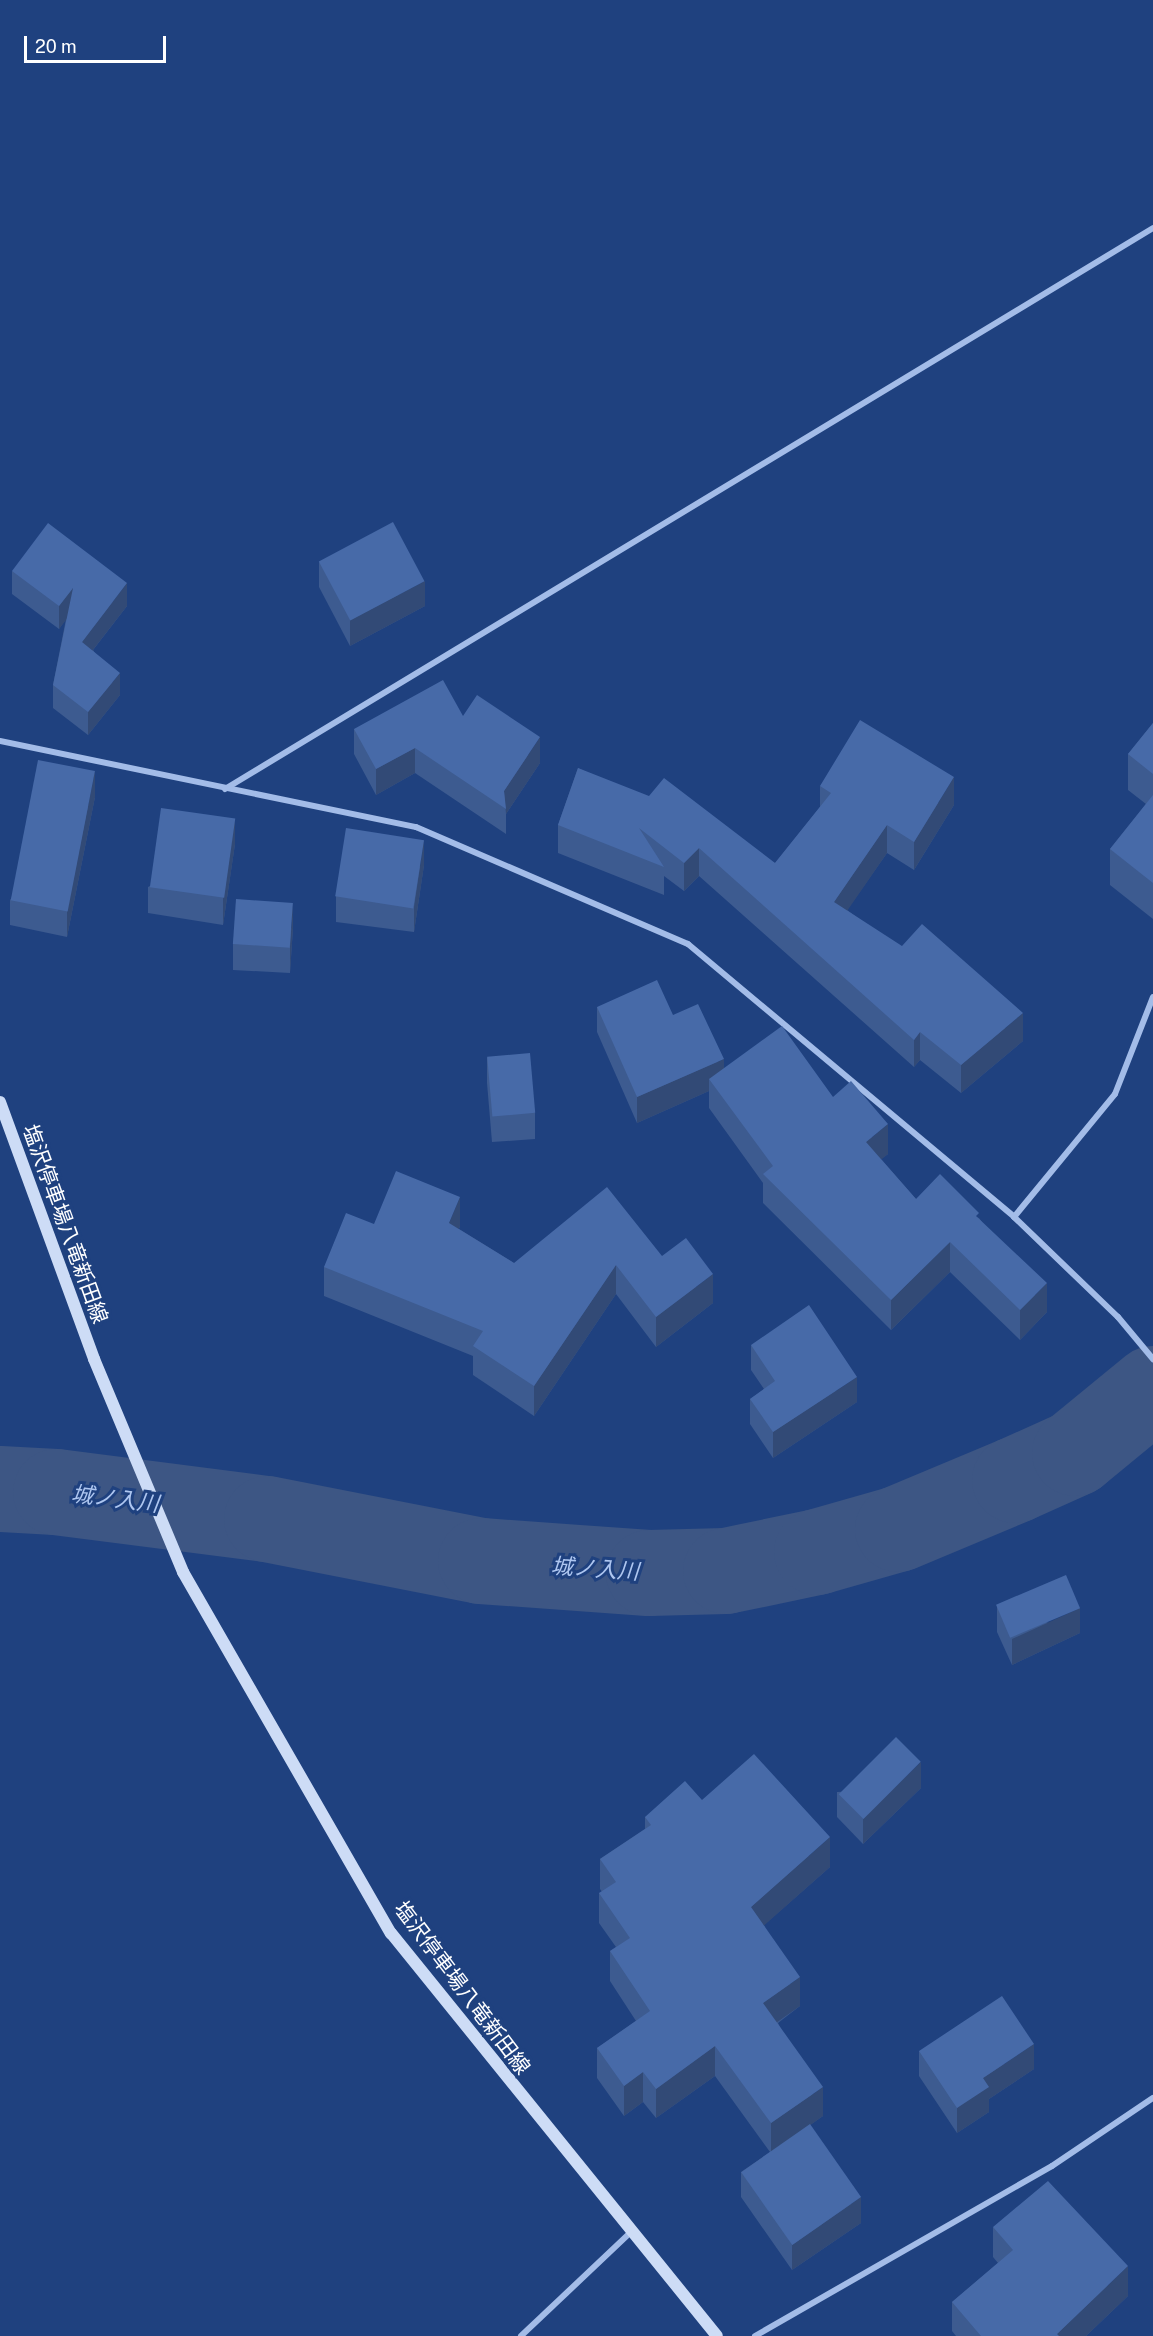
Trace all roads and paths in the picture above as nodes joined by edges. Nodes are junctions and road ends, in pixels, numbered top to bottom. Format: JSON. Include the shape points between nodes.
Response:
{"nodes":[{"id":1,"x":1153,"y":228,"type":"edge"},
{"id":2,"x":0,"y":741,"type":"edge"},
{"id":3,"x":225,"y":789,"type":"junction"},
{"id":4,"x":1153,"y":997,"type":"edge"},
{"id":5,"x":0,"y":1102,"type":"edge"},
{"id":6,"x":1014,"y":1217,"type":"junction"},
{"id":7,"x":1153,"y":1359,"type":"edge"},
{"id":8,"x":1153,"y":2098,"type":"edge"},
{"id":9,"x":630,"y":2233,"type":"junction"},
{"id":10,"x":521,"y":2336,"type":"edge"},
{"id":11,"x":717,"y":2336,"type":"edge"},
{"id":12,"x":755,"y":2336,"type":"edge"}],
"edges":[{"from":1,"to":3,"type":"street"},
{"from":2,"to":3,"type":"street"},
{"from":3,"to":6,"type":"street","via":[[416,827],[688,944]]},
{"from":4,"to":6,"type":"street","via":[[1115,1094]]},
{"from":5,"to":9,"type":"main road","name":"塩沢停車場八竜新田線","via":[[94,1359],[183,1572],[391,1934]]},
{"from":6,"to":7,"type":"street","via":[[1118,1317]]},
{"from":8,"to":12,"type":"street","via":[[1052,2166]]},
{"from":9,"to":10,"type":"street"},
{"from":9,"to":11,"type":"main road","name":"塩沢停車場八竜新田線"}]}
